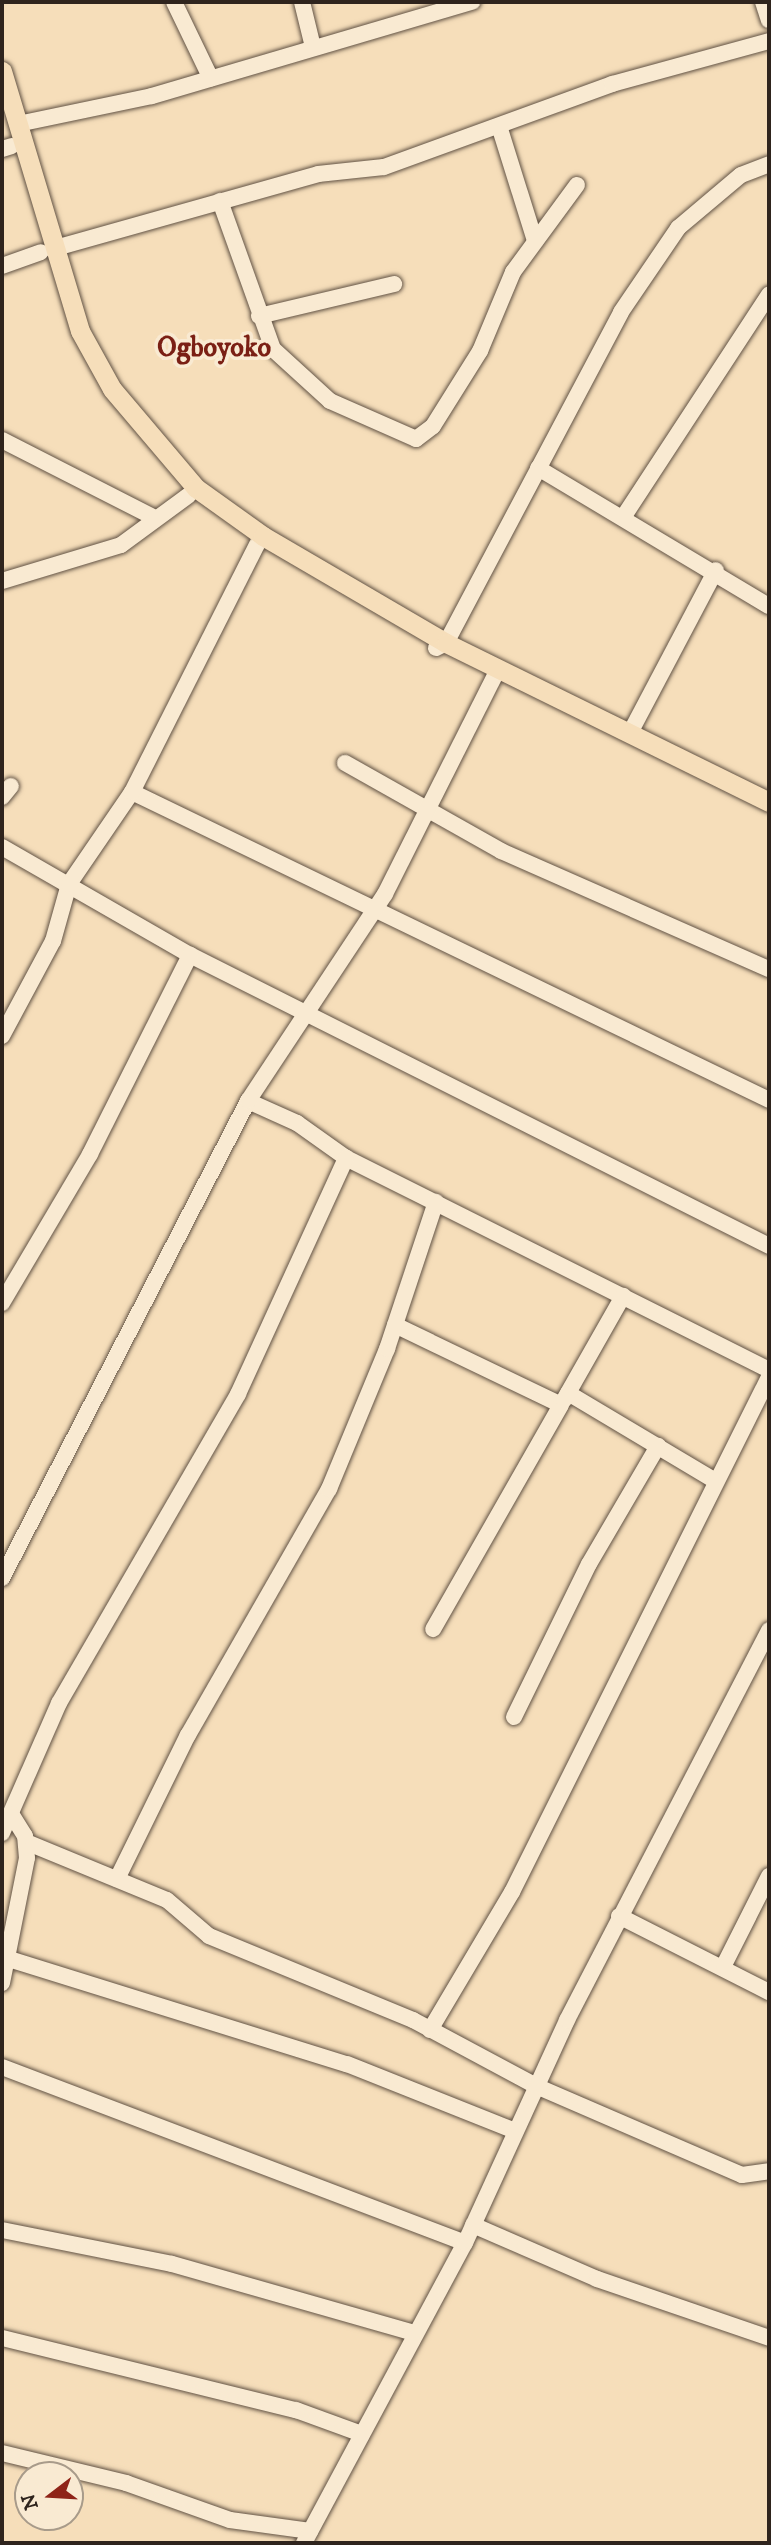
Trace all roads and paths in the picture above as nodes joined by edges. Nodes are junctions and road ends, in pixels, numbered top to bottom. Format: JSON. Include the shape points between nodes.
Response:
{"nodes":[{"id":1,"x":174,"y":2,"type":"edge"},
{"id":2,"x":302,"y":2,"type":"edge"},
{"id":3,"x":472,"y":2,"type":"edge"},
{"id":4,"x":763,"y":2,"type":"edge"},
{"id":5,"x":431,"y":9,"type":"edge"},
{"id":6,"x":769,"y":20,"type":"edge"},
{"id":7,"x":769,"y":41,"type":"edge"},
{"id":8,"x":313,"y":47,"type":"junction"},
{"id":9,"x":2,"y":71,"type":"edge"},
{"id":10,"x":211,"y":79,"type":"junction"},
{"id":11,"x":10,"y":119,"type":"edge"},
{"id":12,"x":500,"y":129,"type":"junction"},
{"id":13,"x":7,"y":148,"type":"edge"},
{"id":14,"x":769,"y":164,"type":"edge"},
{"id":15,"x":25,"y":171,"type":"junction"},
{"id":16,"x":577,"y":185,"type":"dead end"},
{"id":17,"x":220,"y":201,"type":"junction"},
{"id":18,"x":535,"y":241,"type":"junction"},
{"id":19,"x":46,"y":251,"type":"junction"},
{"id":20,"x":2,"y":266,"type":"edge"},
{"id":21,"x":394,"y":284,"type":"dead end"},
{"id":22,"x":769,"y":294,"type":"edge"},
{"id":23,"x":259,"y":316,"type":"junction"},
{"id":24,"x":145,"y":440,"type":"junction"},
{"id":25,"x":4,"y":444,"type":"edge"},
{"id":26,"x":538,"y":467,"type":"junction"},
{"id":27,"x":189,"y":495,"type":"junction"},
{"id":28,"x":624,"y":516,"type":"junction"},
{"id":29,"x":155,"y":518,"type":"junction"},
{"id":30,"x":257,"y":545,"type":"junction"},
{"id":31,"x":716,"y":570,"type":"junction"},
{"id":32,"x":2,"y":581,"type":"edge"},
{"id":33,"x":769,"y":606,"type":"edge"},
{"id":34,"x":441,"y":645,"type":"junction"},
{"id":35,"x":496,"y":673,"type":"junction"},
{"id":36,"x":630,"y":733,"type":"junction"},
{"id":37,"x":345,"y":763,"type":"dead end"},
{"id":38,"x":132,"y":792,"type":"junction"},
{"id":39,"x":769,"y":802,"type":"edge"},
{"id":40,"x":769,"y":812,"type":"edge"},
{"id":41,"x":426,"y":813,"type":"junction"},
{"id":42,"x":2,"y":847,"type":"edge"},
{"id":43,"x":69,"y":884,"type":"junction"},
{"id":44,"x":376,"y":910,"type":"junction"},
{"id":45,"x":190,"y":955,"type":"junction"},
{"id":46,"x":769,"y":969,"type":"edge"},
{"id":47,"x":304,"y":1014,"type":"junction"},
{"id":48,"x":2,"y":1036,"type":"edge"},
{"id":49,"x":769,"y":1100,"type":"edge"},
{"id":50,"x":248,"y":1101,"type":"junction"},
{"id":51,"x":346,"y":1158,"type":"junction"},
{"id":52,"x":436,"y":1202,"type":"junction"},
{"id":53,"x":769,"y":1247,"type":"edge"},
{"id":54,"x":623,"y":1296,"type":"junction"},
{"id":55,"x":2,"y":1303,"type":"edge"},
{"id":56,"x":395,"y":1325,"type":"junction"},
{"id":57,"x":769,"y":1370,"type":"edge"},
{"id":58,"x":769,"y":1377,"type":"edge"},
{"id":59,"x":564,"y":1399,"type":"junction"},
{"id":60,"x":657,"y":1446,"type":"junction"},
{"id":61,"x":714,"y":1480,"type":"junction"},
{"id":62,"x":2,"y":1578,"type":"edge"},
{"id":63,"x":433,"y":1629,"type":"dead end"},
{"id":64,"x":767,"y":1638,"type":"edge"},
{"id":65,"x":514,"y":1717,"type":"dead end"},
{"id":66,"x":11,"y":1814,"type":"junction"},
{"id":67,"x":2,"y":1833,"type":"edge"},
{"id":68,"x":26,"y":1842,"type":"junction"},
{"id":69,"x":769,"y":1876,"type":"edge"},
{"id":70,"x":117,"y":1879,"type":"junction"},
{"id":71,"x":619,"y":1916,"type":"junction"},
{"id":72,"x":9,"y":1959,"type":"junction"},
{"id":73,"x":724,"y":1965,"type":"junction"},
{"id":74,"x":2,"y":1983,"type":"edge"},
{"id":75,"x":769,"y":1992,"type":"edge"},
{"id":76,"x":430,"y":2030,"type":"junction"},
{"id":77,"x":2,"y":2067,"type":"edge"},
{"id":78,"x":536,"y":2086,"type":"junction"},
{"id":79,"x":515,"y":2131,"type":"junction"},
{"id":80,"x":769,"y":2171,"type":"edge"},
{"id":81,"x":473,"y":2225,"type":"junction"},
{"id":82,"x":2,"y":2230,"type":"edge"},
{"id":83,"x":465,"y":2243,"type":"junction"},
{"id":84,"x":414,"y":2333,"type":"junction"},
{"id":85,"x":769,"y":2338,"type":"edge"},
{"id":86,"x":2,"y":2339,"type":"edge"},
{"id":87,"x":362,"y":2434,"type":"junction"},
{"id":88,"x":2,"y":2453,"type":"edge"},
{"id":89,"x":307,"y":2537,"type":"edge"}],
"edges":[{"from":1,"to":10,"type":"street"},
{"from":2,"to":8,"type":"street"},
{"from":3,"to":5,"type":"street"},
{"from":4,"to":6,"type":"street"},
{"from":5,"to":8,"type":"street"},
{"from":7,"to":12,"type":"street","via":[[612,85]]},
{"from":8,"to":10,"type":"street"},
{"from":9,"to":11,"type":"main road"},
{"from":10,"to":11,"type":"street"},
{"from":11,"to":13,"type":"main road"},
{"from":11,"to":15,"type":"main road"},
{"from":12,"to":17,"type":"street","via":[[384,167],[318,174]]},
{"from":12,"to":18,"type":"street"},
{"from":13,"to":15,"type":"main road"},
{"from":14,"to":26,"type":"street","via":[[741,175],[678,228],[621,312]]},
{"from":15,"to":19,"type":"main road"},
{"from":16,"to":18,"type":"street"},
{"from":17,"to":19,"type":"street"},
{"from":17,"to":23,"type":"street"},
{"from":18,"to":23,"type":"street","via":[[513,272],[480,351],[433,426],[416,439],[330,401],[300,379],[273,349]]},
{"from":19,"to":20,"type":"street"},
{"from":19,"to":24,"type":"main road","via":[[71,335]]},
{"from":21,"to":23,"type":"street"},
{"from":22,"to":28,"type":"street"},
{"from":24,"to":27,"type":"main road"},
{"from":24,"to":34,"type":"main road","via":[[196,488],[263,537]]},
{"from":25,"to":29,"type":"street"},
{"from":26,"to":28,"type":"street"},
{"from":26,"to":34,"type":"street"},
{"from":27,"to":29,"type":"street"},
{"from":27,"to":30,"type":"main road"},
{"from":28,"to":31,"type":"street"},
{"from":29,"to":32,"type":"street","via":[[121,545]]},
{"from":30,"to":34,"type":"main road"},
{"from":30,"to":38,"type":"street"},
{"from":31,"to":33,"type":"street"},
{"from":31,"to":36,"type":"street"},
{"from":34,"to":35,"type":"main road"},
{"from":35,"to":36,"type":"main road"},
{"from":35,"to":40,"type":"main road"},
{"from":35,"to":41,"type":"street"},
{"from":36,"to":39,"type":"main road"},
{"from":37,"to":41,"type":"street"},
{"from":38,"to":43,"type":"street"},
{"from":38,"to":44,"type":"street"},
{"from":41,"to":44,"type":"street"},
{"from":41,"to":46,"type":"street"},
{"from":42,"to":43,"type":"street"},
{"from":43,"to":45,"type":"street"},
{"from":43,"to":48,"type":"street","via":[[52,940]]},
{"from":44,"to":47,"type":"street"},
{"from":44,"to":49,"type":"street"},
{"from":45,"to":47,"type":"street"},
{"from":45,"to":55,"type":"street","via":[[90,1154]]},
{"from":47,"to":50,"type":"street"},
{"from":47,"to":53,"type":"street"},
{"from":50,"to":51,"type":"street","via":[[297,1123]]},
{"from":50,"to":62,"type":"street"},
{"from":51,"to":52,"type":"street"},
{"from":51,"to":66,"type":"street","via":[[238,1394],[59,1703]]},
{"from":52,"to":54,"type":"street"},
{"from":52,"to":56,"type":"street"},
{"from":54,"to":57,"type":"street"},
{"from":54,"to":59,"type":"street"},
{"from":56,"to":59,"type":"street"},
{"from":56,"to":70,"type":"street","via":[[328,1489],[188,1735]]},
{"from":58,"to":61,"type":"street"},
{"from":59,"to":60,"type":"street"},
{"from":59,"to":63,"type":"street"},
{"from":60,"to":61,"type":"street"},
{"from":60,"to":65,"type":"street","via":[[589,1564]]},
{"from":61,"to":76,"type":"street","via":[[512,1892]]},
{"from":64,"to":71,"type":"street"},
{"from":66,"to":67,"type":"street"},
{"from":66,"to":68,"type":"street"},
{"from":68,"to":70,"type":"street"},
{"from":68,"to":72,"type":"street"},
{"from":69,"to":73,"type":"street"},
{"from":70,"to":76,"type":"street","via":[[175,1905],[209,1936],[282,1961],[347,1997]]},
{"from":71,"to":73,"type":"street"},
{"from":71,"to":78,"type":"street"},
{"from":72,"to":74,"type":"street"},
{"from":72,"to":79,"type":"street","via":[[347,2063]]},
{"from":73,"to":75,"type":"street"},
{"from":76,"to":78,"type":"street"},
{"from":77,"to":83,"type":"street"},
{"from":78,"to":79,"type":"street"},
{"from":78,"to":80,"type":"street","via":[[742,2175]]},
{"from":79,"to":81,"type":"street"},
{"from":81,"to":83,"type":"street"},
{"from":81,"to":85,"type":"street","via":[[597,2279]]},
{"from":82,"to":84,"type":"street","via":[[172,2264]]},
{"from":83,"to":84,"type":"street"},
{"from":84,"to":87,"type":"street"},
{"from":86,"to":87,"type":"street","via":[[296,2410]]},
{"from":87,"to":89,"type":"street"},
{"from":88,"to":89,"type":"street","via":[[126,2483],[230,2520]]}]}
